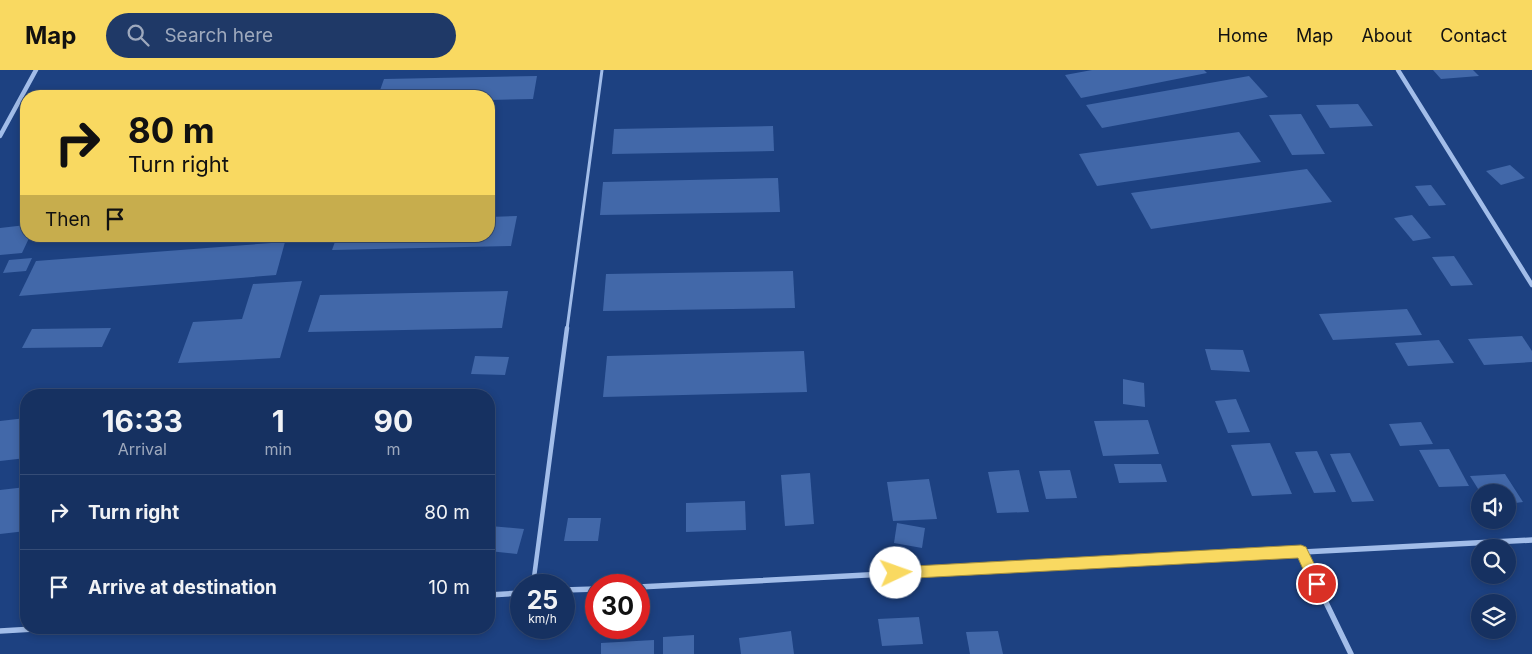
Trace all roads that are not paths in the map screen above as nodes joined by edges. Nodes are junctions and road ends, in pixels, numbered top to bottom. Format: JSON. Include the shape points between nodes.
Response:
{"nodes":[{"id":1,"x":36,"y":70,"type":"edge"},
{"id":2,"x":602,"y":70,"type":"edge"},
{"id":3,"x":1398,"y":70,"type":"edge"},
{"id":4,"x":25,"y":90,"type":"edge"},
{"id":5,"x":20,"y":99,"type":"edge"},
{"id":6,"x":0,"y":136,"type":"edge"},
{"id":7,"x":1532,"y":285,"type":"edge"},
{"id":8,"x":1532,"y":540,"type":"edge"},
{"id":9,"x":1301,"y":551,"type":"junction"},
{"id":10,"x":534,"y":574,"type":"edge"},
{"id":11,"x":650,"y":585,"type":"edge"},
{"id":12,"x":510,"y":594,"type":"edge"},
{"id":13,"x":495,"y":595,"type":"edge"},
{"id":14,"x":20,"y":630,"type":"edge"},
{"id":15,"x":0,"y":631,"type":"edge"},
{"id":16,"x":1351,"y":654,"type":"edge"}],
"edges":[{"from":1,"to":4,"type":"street"},
{"from":2,"to":10,"type":"lane"},
{"from":3,"to":7,"type":"street"},
{"from":5,"to":6,"type":"street"},
{"from":8,"to":9,"type":"street"},
{"from":9,"to":11,"type":"street"},
{"from":9,"to":16,"type":"street"},
{"from":12,"to":13,"type":"street"},
{"from":14,"to":15,"type":"street"}]}
